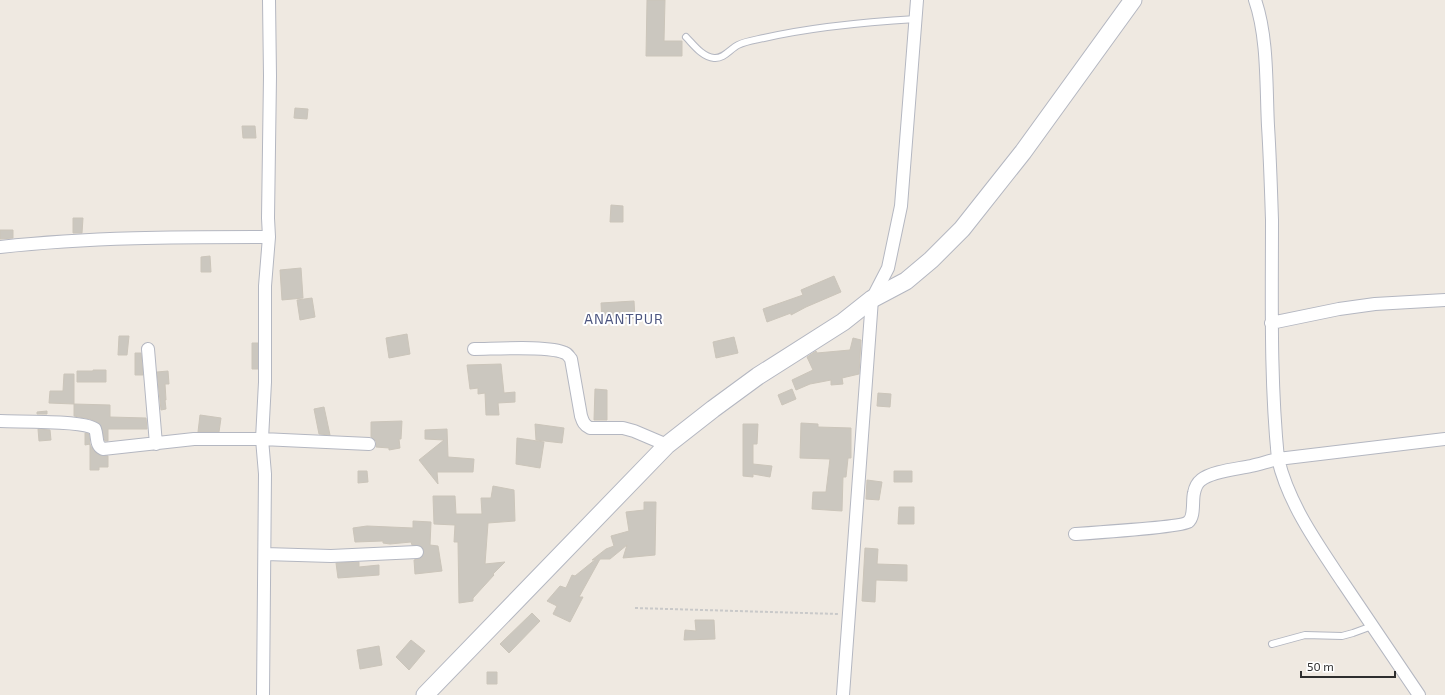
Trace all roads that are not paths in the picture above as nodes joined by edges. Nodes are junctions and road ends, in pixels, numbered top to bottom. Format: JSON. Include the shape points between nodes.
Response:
{"nodes":[{"id":1,"x":269,"y":0,"type":"edge"},
{"id":2,"x":917,"y":0,"type":"edge"},
{"id":3,"x":1133,"y":0,"type":"edge"},
{"id":4,"x":1255,"y":0,"type":"edge"},
{"id":5,"x":916,"y":19,"type":"junction"},
{"id":6,"x":686,"y":36,"type":"dead end"},
{"id":7,"x":270,"y":237,"type":"junction"},
{"id":8,"x":0,"y":247,"type":"edge"},
{"id":9,"x":872,"y":299,"type":"junction"},
{"id":10,"x":1445,"y":300,"type":"edge"},
{"id":11,"x":1271,"y":323,"type":"junction"},
{"id":12,"x":474,"y":349,"type":"dead end"},
{"id":13,"x":148,"y":350,"type":"dead end"},
{"id":14,"x":0,"y":421,"type":"edge"},
{"id":15,"x":262,"y":439,"type":"junction"},
{"id":16,"x":1445,"y":439,"type":"edge"},
{"id":17,"x":156,"y":444,"type":"junction"},
{"id":18,"x":369,"y":444,"type":"dead end"},
{"id":19,"x":667,"y":445,"type":"junction"},
{"id":20,"x":1278,"y":459,"type":"junction"},
{"id":21,"x":1075,"y":534,"type":"dead end"},
{"id":22,"x":417,"y":552,"type":"dead end"},
{"id":23,"x":265,"y":554,"type":"junction"},
{"id":24,"x":1372,"y":626,"type":"junction"},
{"id":25,"x":1272,"y":644,"type":"dead end"},
{"id":26,"x":263,"y":695,"type":"edge"},
{"id":27,"x":425,"y":695,"type":"edge"},
{"id":28,"x":843,"y":695,"type":"edge"},
{"id":29,"x":1419,"y":695,"type":"edge"}],
"edges":[{"from":1,"to":7,"type":"street"},
{"from":2,"to":5,"type":"street"},
{"from":3,"to":9,"type":"street","via":[[1023,152],[962,229],[906,282]]},
{"from":4,"to":11,"type":"street","via":[[1263,35],[1268,117],[1272,218]]},
{"from":5,"to":6,"type":"lane","via":[[766,37],[745,42],[715,58],[707,57]]},
{"from":5,"to":9,"type":"street","via":[[901,206],[888,268]]},
{"from":7,"to":8,"type":"street","via":[[117,238]]},
{"from":7,"to":15,"type":"street","via":[[265,286]]},
{"from":9,"to":19,"type":"street","via":[[843,322],[758,376]]},
{"from":9,"to":28,"type":"street"},
{"from":10,"to":11,"type":"street","via":[[1376,304]]},
{"from":11,"to":20,"type":"street"},
{"from":12,"to":19,"type":"street","via":[[547,349],[565,353],[571,359],[581,416],[586,426],[622,428]]},
{"from":13,"to":17,"type":"street"},
{"from":14,"to":17,"type":"street","via":[[87,425],[95,430],[97,444],[103,449]]},
{"from":15,"to":17,"type":"street","via":[[194,439]]},
{"from":15,"to":18,"type":"street"},
{"from":15,"to":23,"type":"street","via":[[265,474]]},
{"from":16,"to":20,"type":"street"},
{"from":19,"to":27,"type":"street"},
{"from":20,"to":21,"type":"street","via":[[1202,479],[1194,492],[1191,518],[1183,524]]},
{"from":20,"to":24,"type":"street","via":[[1281,473],[1296,508]]},
{"from":22,"to":23,"type":"street","via":[[331,556]]},
{"from":23,"to":26,"type":"street"},
{"from":24,"to":25,"type":"lane","via":[[1342,636],[1305,634]]},
{"from":24,"to":29,"type":"street"}]}
